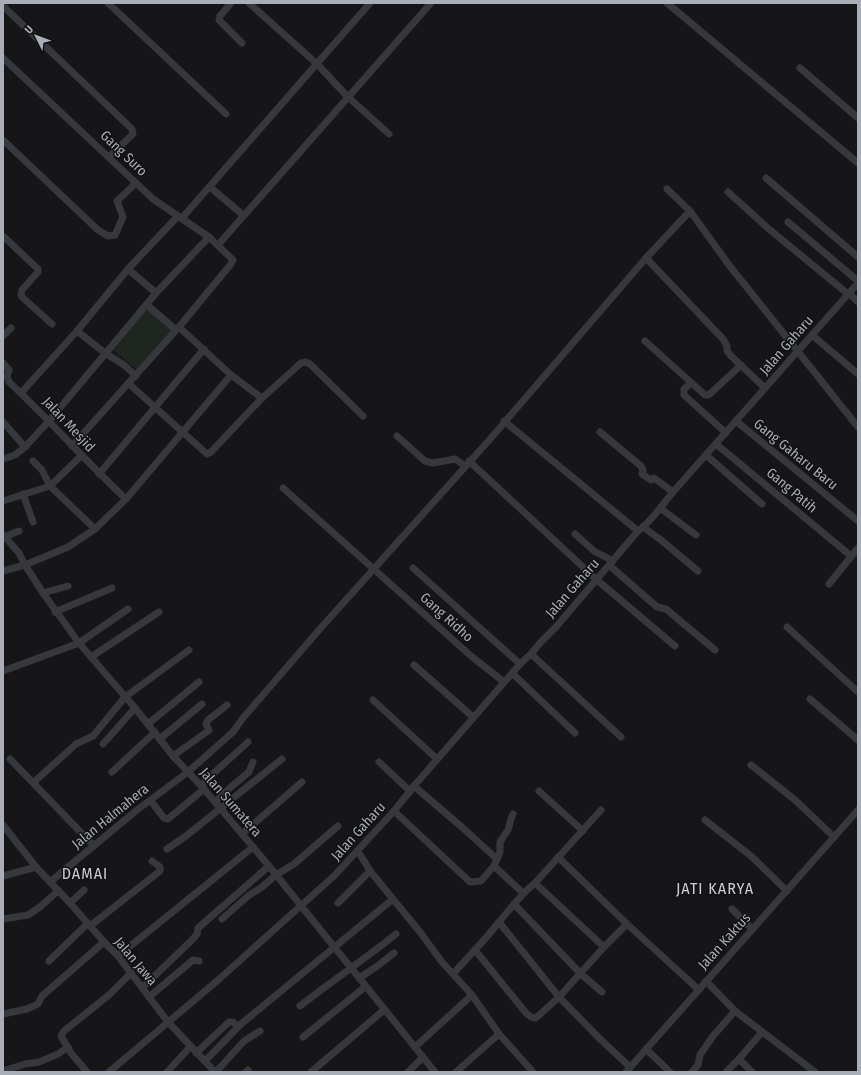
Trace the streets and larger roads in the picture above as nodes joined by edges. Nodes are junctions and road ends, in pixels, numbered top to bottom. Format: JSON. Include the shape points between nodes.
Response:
{"nodes":[{"id":1,"x":108,"y":3,"type":"edge"},
{"id":2,"x":232,"y":3,"type":"edge"},
{"id":3,"x":249,"y":3,"type":"edge"},
{"id":4,"x":370,"y":3,"type":"edge"},
{"id":5,"x":431,"y":3,"type":"edge"},
{"id":6,"x":667,"y":3,"type":"edge"},
{"id":7,"x":3,"y":6,"type":"edge"},
{"id":8,"x":242,"y":43,"type":"dead end"},
{"id":9,"x":3,"y":58,"type":"edge"},
{"id":10,"x":317,"y":64,"type":"junction"},
{"id":11,"x":800,"y":68,"type":"dead end"},
{"id":12,"x":348,"y":97,"type":"junction"},
{"id":13,"x":226,"y":114,"type":"dead end"},
{"id":14,"x":858,"y":118,"type":"edge"},
{"id":15,"x":389,"y":134,"type":"dead end"},
{"id":16,"x":3,"y":140,"type":"edge"},
{"id":17,"x":109,"y":157,"type":"junction"},
{"id":18,"x":858,"y":163,"type":"edge"},
{"id":19,"x":766,"y":178,"type":"dead end"},
{"id":20,"x":136,"y":183,"type":"junction"},
{"id":21,"x":210,"y":187,"type":"junction"},
{"id":22,"x":667,"y":189,"type":"dead end"},
{"id":23,"x":728,"y":192,"type":"dead end"},
{"id":24,"x":690,"y":211,"type":"junction"},
{"id":25,"x":243,"y":215,"type":"junction"},
{"id":26,"x":180,"y":217,"type":"junction"},
{"id":27,"x":788,"y":222,"type":"dead end"},
{"id":28,"x":3,"y":236,"type":"edge"},
{"id":29,"x":209,"y":237,"type":"junction"},
{"id":30,"x":218,"y":245,"type":"junction"},
{"id":31,"x":858,"y":257,"type":"edge"},
{"id":32,"x":646,"y":258,"type":"junction"},
{"id":33,"x":128,"y":269,"type":"junction"},
{"id":34,"x":858,"y":282,"type":"edge"},
{"id":35,"x":156,"y":293,"type":"junction"},
{"id":36,"x":849,"y":294,"type":"junction"},
{"id":37,"x":858,"y":302,"type":"edge"},
{"id":38,"x":147,"y":305,"type":"junction"},
{"id":39,"x":52,"y":324,"type":"dead end"},
{"id":40,"x":11,"y":328,"type":"dead end"},
{"id":41,"x":177,"y":328,"type":"junction"},
{"id":42,"x":77,"y":331,"type":"junction"},
{"id":43,"x":812,"y":335,"type":"junction"},
{"id":44,"x":3,"y":336,"type":"edge"},
{"id":45,"x":645,"y":341,"type":"dead end"},
{"id":46,"x":204,"y":349,"type":"junction"},
{"id":47,"x":798,"y":351,"type":"junction"},
{"id":48,"x":105,"y":354,"type":"junction"},
{"id":49,"x":3,"y":363,"type":"edge"},
{"id":50,"x":741,"y":365,"type":"junction"},
{"id":51,"x":858,"y":374,"type":"edge"},
{"id":52,"x":231,"y":375,"type":"junction"},
{"id":53,"x":136,"y":376,"type":"junction"},
{"id":54,"x":128,"y":383,"type":"junction"},
{"id":55,"x":691,"y":383,"type":"junction"},
{"id":56,"x":765,"y":388,"type":"junction"},
{"id":57,"x":21,"y":393,"type":"junction"},
{"id":58,"x":262,"y":398,"type":"junction"},
{"id":59,"x":155,"y":406,"type":"junction"},
{"id":60,"x":363,"y":416,"type":"dead end"},
{"id":61,"x":49,"y":421,"type":"junction"},
{"id":62,"x":504,"y":421,"type":"junction"},
{"id":63,"x":736,"y":421,"type":"junction"},
{"id":64,"x":3,"y":422,"type":"edge"},
{"id":65,"x":858,"y":427,"type":"edge"},
{"id":66,"x":182,"y":431,"type":"junction"},
{"id":67,"x":11,"y":432,"type":"junction"},
{"id":68,"x":600,"y":432,"type":"dead end"},
{"id":69,"x":726,"y":433,"type":"junction"},
{"id":70,"x":3,"y":435,"type":"edge"},
{"id":71,"x":397,"y":436,"type":"dead end"},
{"id":72,"x":716,"y":444,"type":"junction"},
{"id":73,"x":72,"y":446,"type":"junction"},
{"id":74,"x":25,"y":447,"type":"junction"},
{"id":75,"x":706,"y":455,"type":"junction"},
{"id":76,"x":81,"y":456,"type":"junction"},
{"id":77,"x":3,"y":459,"type":"edge"},
{"id":78,"x":33,"y":461,"type":"dead end"},
{"id":79,"x":467,"y":464,"type":"junction"},
{"id":80,"x":99,"y":474,"type":"junction"},
{"id":81,"x":50,"y":486,"type":"junction"},
{"id":82,"x":283,"y":488,"type":"dead end"},
{"id":83,"x":673,"y":492,"type":"junction"},
{"id":84,"x":23,"y":494,"type":"junction"},
{"id":85,"x":126,"y":499,"type":"junction"},
{"id":86,"x":3,"y":500,"type":"edge"},
{"id":87,"x":762,"y":504,"type":"dead end"},
{"id":88,"x":660,"y":508,"type":"junction"},
{"id":89,"x":858,"y":521,"type":"edge"},
{"id":90,"x":33,"y":522,"type":"dead end"},
{"id":91,"x":95,"y":529,"type":"junction"},
{"id":92,"x":641,"y":529,"type":"junction"},
{"id":93,"x":19,"y":531,"type":"dead end"},
{"id":94,"x":575,"y":534,"type":"dead end"},
{"id":95,"x":696,"y":535,"type":"dead end"},
{"id":96,"x":4,"y":536,"type":"edge"},
{"id":97,"x":858,"y":548,"type":"edge"},
{"id":98,"x":851,"y":556,"type":"junction"},
{"id":99,"x":611,"y":563,"type":"junction"},
{"id":100,"x":25,"y":565,"type":"junction"},
{"id":101,"x":413,"y":568,"type":"dead end"},
{"id":102,"x":374,"y":569,"type":"junction"},
{"id":103,"x":3,"y":571,"type":"edge"},
{"id":104,"x":698,"y":571,"type":"dead end"},
{"id":105,"x":597,"y":580,"type":"junction"},
{"id":106,"x":829,"y":584,"type":"dead end"},
{"id":107,"x":68,"y":586,"type":"dead end"},
{"id":108,"x":112,"y":588,"type":"dead end"},
{"id":109,"x":42,"y":593,"type":"junction"},
{"id":110,"x":128,"y":609,"type":"dead end"},
{"id":111,"x":55,"y":612,"type":"junction"},
{"id":112,"x":159,"y":612,"type":"dead end"},
{"id":113,"x":787,"y":627,"type":"dead end"},
{"id":114,"x":79,"y":643,"type":"junction"},
{"id":115,"x":675,"y":646,"type":"dead end"},
{"id":116,"x":188,"y":650,"type":"dead end"},
{"id":117,"x":715,"y":650,"type":"dead end"},
{"id":118,"x":531,"y":654,"type":"junction"},
{"id":119,"x":91,"y":657,"type":"junction"},
{"id":120,"x":520,"y":664,"type":"junction"},
{"id":121,"x":414,"y":665,"type":"dead end"},
{"id":122,"x":3,"y":671,"type":"edge"},
{"id":123,"x":513,"y":674,"type":"junction"},
{"id":124,"x":199,"y":682,"type":"dead end"},
{"id":125,"x":504,"y":682,"type":"junction"},
{"id":126,"x":858,"y":692,"type":"edge"},
{"id":127,"x":126,"y":697,"type":"junction"},
{"id":128,"x":810,"y":699,"type":"dead end"},
{"id":129,"x":373,"y":700,"type":"dead end"},
{"id":130,"x":202,"y":704,"type":"dead end"},
{"id":131,"x":227,"y":705,"type":"dead end"},
{"id":132,"x":135,"y":708,"type":"junction"},
{"id":133,"x":473,"y":718,"type":"junction"},
{"id":134,"x":148,"y":724,"type":"junction"},
{"id":135,"x":155,"y":732,"type":"junction"},
{"id":136,"x":575,"y":733,"type":"dead end"},
{"id":137,"x":161,"y":738,"type":"junction"},
{"id":138,"x":621,"y":738,"type":"dead end"},
{"id":139,"x":858,"y":740,"type":"edge"},
{"id":140,"x":248,"y":742,"type":"dead end"},
{"id":141,"x":103,"y":744,"type":"dead end"},
{"id":142,"x":173,"y":756,"type":"junction"},
{"id":143,"x":10,"y":759,"type":"dead end"},
{"id":144,"x":282,"y":759,"type":"dead end"},
{"id":145,"x":437,"y":759,"type":"junction"},
{"id":146,"x":253,"y":762,"type":"dead end"},
{"id":147,"x":379,"y":762,"type":"dead end"},
{"id":148,"x":751,"y":764,"type":"dead end"},
{"id":149,"x":112,"y":772,"type":"dead end"},
{"id":150,"x":188,"y":772,"type":"junction"},
{"id":151,"x":34,"y":782,"type":"junction"},
{"id":152,"x":302,"y":782,"type":"dead end"},
{"id":153,"x":203,"y":788,"type":"junction"},
{"id":154,"x":412,"y":788,"type":"junction"},
{"id":155,"x":539,"y":791,"type":"dead end"},
{"id":156,"x":150,"y":801,"type":"junction"},
{"id":157,"x":214,"y":802,"type":"junction"},
{"id":158,"x":220,"y":809,"type":"junction"},
{"id":159,"x":601,"y":810,"type":"dead end"},
{"id":160,"x":858,"y":810,"type":"edge"},
{"id":161,"x":394,"y":811,"type":"junction"},
{"id":162,"x":513,"y":814,"type":"dead end"},
{"id":163,"x":705,"y":820,"type":"dead end"},
{"id":164,"x":3,"y":825,"type":"edge"},
{"id":165,"x":338,"y":826,"type":"dead end"},
{"id":166,"x":583,"y":830,"type":"junction"},
{"id":167,"x":242,"y":834,"type":"junction"},
{"id":168,"x":834,"y":837,"type":"junction"},
{"id":169,"x":94,"y":846,"type":"junction"},
{"id":170,"x":253,"y":847,"type":"junction"},
{"id":171,"x":167,"y":850,"type":"dead end"},
{"id":172,"x":358,"y":851,"type":"junction"},
{"id":173,"x":558,"y":857,"type":"junction"},
{"id":174,"x":152,"y":861,"type":"dead end"},
{"id":175,"x":496,"y":863,"type":"junction"},
{"id":176,"x":268,"y":866,"type":"junction"},
{"id":177,"x":36,"y":867,"type":"junction"},
{"id":178,"x":370,"y":871,"type":"junction"},
{"id":179,"x":276,"y":875,"type":"junction"},
{"id":180,"x":3,"y":876,"type":"edge"},
{"id":181,"x":50,"y":882,"type":"junction"},
{"id":182,"x":536,"y":883,"type":"junction"},
{"id":183,"x":84,"y":890,"type":"dead end"},
{"id":184,"x":787,"y":890,"type":"junction"},
{"id":185,"x":58,"y":891,"type":"junction"},
{"id":186,"x":523,"y":893,"type":"junction"},
{"id":187,"x":393,"y":899,"type":"junction"},
{"id":188,"x":338,"y":902,"type":"dead end"},
{"id":189,"x":70,"y":903,"type":"junction"},
{"id":190,"x":514,"y":904,"type":"junction"},
{"id":191,"x":301,"y":907,"type":"junction"},
{"id":192,"x":732,"y":909,"type":"dead end"},
{"id":193,"x":3,"y":919,"type":"edge"},
{"id":194,"x":222,"y":919,"type":"dead end"},
{"id":195,"x":499,"y":922,"type":"junction"},
{"id":196,"x":627,"y":924,"type":"junction"},
{"id":197,"x":88,"y":925,"type":"junction"},
{"id":198,"x":752,"y":929,"type":"junction"},
{"id":199,"x":396,"y":934,"type":"dead end"},
{"id":200,"x":104,"y":942,"type":"junction"},
{"id":201,"x":604,"y":947,"type":"junction"},
{"id":202,"x":335,"y":948,"type":"junction"},
{"id":203,"x":475,"y":950,"type":"junction"},
{"id":204,"x":394,"y":953,"type":"dead end"},
{"id":205,"x":118,"y":956,"type":"junction"},
{"id":206,"x":49,"y":961,"type":"dead end"},
{"id":207,"x":199,"y":961,"type":"dead end"},
{"id":208,"x":350,"y":968,"type":"junction"},
{"id":209,"x":131,"y":973,"type":"junction"},
{"id":210,"x":454,"y":974,"type":"junction"},
{"id":211,"x":581,"y":974,"type":"junction"},
{"id":212,"x":359,"y":978,"type":"junction"},
{"id":213,"x":706,"y":981,"type":"junction"},
{"id":214,"x":365,"y":987,"type":"junction"},
{"id":215,"x":142,"y":988,"type":"junction"},
{"id":216,"x":699,"y":990,"type":"junction"},
{"id":217,"x":602,"y":992,"type":"dead end"},
{"id":218,"x":472,"y":995,"type":"junction"},
{"id":219,"x":149,"y":997,"type":"junction"},
{"id":220,"x":559,"y":997,"type":"junction"},
{"id":221,"x":300,"y":1006,"type":"dead end"},
{"id":222,"x":384,"y":1010,"type":"junction"},
{"id":223,"x":735,"y":1011,"type":"junction"},
{"id":224,"x":3,"y":1014,"type":"edge"},
{"id":225,"x":168,"y":1022,"type":"junction"},
{"id":226,"x":238,"y":1027,"type":"junction"},
{"id":227,"x":260,"y":1031,"type":"dead end"},
{"id":228,"x":762,"y":1032,"type":"junction"},
{"id":229,"x":499,"y":1034,"type":"junction"},
{"id":230,"x":303,"y":1037,"type":"dead end"},
{"id":231,"x":225,"y":1040,"type":"junction"},
{"id":232,"x":190,"y":1046,"type":"junction"},
{"id":233,"x":68,"y":1047,"type":"junction"},
{"id":234,"x":415,"y":1047,"type":"junction"},
{"id":235,"x":646,"y":1049,"type":"junction"},
{"id":236,"x":235,"y":1051,"type":"junction"},
{"id":237,"x":196,"y":1053,"type":"junction"},
{"id":238,"x":422,"y":1058,"type":"junction"},
{"id":239,"x":740,"y":1059,"type":"junction"},
{"id":240,"x":205,"y":1061,"type":"junction"},
{"id":241,"x":316,"y":1070,"type":"edge"},
{"id":242,"x":628,"y":1070,"type":"edge"},
{"id":243,"x":3,"y":1071,"type":"edge"},
{"id":244,"x":813,"y":1071,"type":"edge"},
{"id":245,"x":87,"y":1072,"type":"edge"},
{"id":246,"x":109,"y":1072,"type":"edge"},
{"id":247,"x":167,"y":1072,"type":"edge"},
{"id":248,"x":215,"y":1072,"type":"edge"},
{"id":249,"x":408,"y":1072,"type":"edge"},
{"id":250,"x":435,"y":1072,"type":"edge"},
{"id":251,"x":456,"y":1072,"type":"edge"},
{"id":252,"x":533,"y":1072,"type":"edge"},
{"id":253,"x":670,"y":1072,"type":"edge"},
{"id":254,"x":692,"y":1072,"type":"edge"},
{"id":255,"x":726,"y":1072,"type":"edge"},
{"id":256,"x":752,"y":1072,"type":"edge"}],
"edges":[{"from":1,"to":13,"type":"street"},
{"from":2,"to":8,"type":"street","via":[[220,16],[220,20]]},
{"from":3,"to":10,"type":"street"},
{"from":4,"to":10,"type":"street"},
{"from":5,"to":12,"type":"street"},
{"from":6,"to":18,"type":"street"},
{"from":7,"to":17,"type":"street","via":[[132,129],[132,134]]},
{"from":9,"to":17,"type":"street","name":"Gang Suro"},
{"from":10,"to":12,"type":"street"},
{"from":10,"to":21,"type":"street"},
{"from":11,"to":14,"type":"street"},
{"from":12,"to":15,"type":"street"},
{"from":12,"to":25,"type":"street"},
{"from":16,"to":20,"type":"street","via":[[98,230],[108,236],[115,235],[123,217],[117,201]]},
{"from":17,"to":20,"type":"street","name":"Gang Suro"},
{"from":19,"to":31,"type":"street"},
{"from":20,"to":26,"type":"street","name":"Gang Suro","via":[[153,199]]},
{"from":21,"to":25,"type":"street"},
{"from":21,"to":26,"type":"street"},
{"from":22,"to":24,"type":"street"},
{"from":23,"to":36,"type":"street"},
{"from":24,"to":32,"type":"street","name":"Jalan Halmahera"},
{"from":24,"to":47,"type":"street","via":[[729,265]]},
{"from":25,"to":30,"type":"street"},
{"from":26,"to":29,"type":"street","name":"Gang Suro"},
{"from":26,"to":33,"type":"street"},
{"from":27,"to":34,"type":"street"},
{"from":28,"to":39,"type":"street","via":[[38,268],[38,272],[21,294]]},
{"from":29,"to":30,"type":"street","name":"Gang Suro"},
{"from":29,"to":35,"type":"street"},
{"from":30,"to":41,"type":"street","name":"Gang Suro","via":[[232,260],[231,264]]},
{"from":32,"to":50,"type":"street","via":[[724,339],[727,351]]},
{"from":32,"to":62,"type":"street","name":"Jalan Halmahera"},
{"from":33,"to":35,"type":"street"},
{"from":33,"to":42,"type":"street"},
{"from":34,"to":36,"type":"street","name":"Jalan Gaharu"},
{"from":35,"to":38,"type":"street"},
{"from":36,"to":37,"type":"street"},
{"from":36,"to":43,"type":"street","name":"Jalan Gaharu"},
{"from":38,"to":41,"type":"street"},
{"from":38,"to":48,"type":"street"},
{"from":40,"to":44,"type":"street"},
{"from":41,"to":46,"type":"street"},
{"from":41,"to":53,"type":"street"},
{"from":42,"to":48,"type":"street"},
{"from":42,"to":57,"type":"street"},
{"from":43,"to":47,"type":"street","name":"Jalan Gaharu"},
{"from":43,"to":51,"type":"street"},
{"from":45,"to":55,"type":"street"},
{"from":46,"to":52,"type":"street"},
{"from":46,"to":59,"type":"street"},
{"from":47,"to":56,"type":"street","name":"Jalan Gaharu"},
{"from":47,"to":65,"type":"street"},
{"from":48,"to":53,"type":"street","via":[[124,365]]},
{"from":48,"to":61,"type":"street"},
{"from":49,"to":57,"type":"street","name":"Jalan Mesjid","via":[[9,370],[8,379]]},
{"from":50,"to":55,"type":"street","via":[[708,395]]},
{"from":50,"to":56,"type":"street"},
{"from":52,"to":58,"type":"street"},
{"from":52,"to":66,"type":"street"},
{"from":53,"to":54,"type":"street"},
{"from":54,"to":59,"type":"street"},
{"from":54,"to":73,"type":"street"},
{"from":55,"to":69,"type":"street","via":[[684,389],[684,395]]},
{"from":56,"to":63,"type":"street","name":"Jalan Gaharu"},
{"from":57,"to":61,"type":"street","name":"Jalan Mesjid"},
{"from":58,"to":60,"type":"street","via":[[301,363],[306,362]]},
{"from":58,"to":66,"type":"street","via":[[207,454]]},
{"from":59,"to":66,"type":"street"},
{"from":59,"to":80,"type":"street"},
{"from":61,"to":73,"type":"street","name":"Jalan Mesjid"},
{"from":61,"to":74,"type":"street"},
{"from":62,"to":79,"type":"street","name":"Jalan Halmahera"},
{"from":62,"to":92,"type":"street"},
{"from":63,"to":69,"type":"street","name":"Jalan Gaharu"},
{"from":63,"to":89,"type":"street","name":"Gang Gaharu Baru"},
{"from":64,"to":67,"type":"street"},
{"from":66,"to":85,"type":"street"},
{"from":67,"to":70,"type":"street"},
{"from":67,"to":74,"type":"street"},
{"from":68,"to":83,"type":"street","via":[[641,466],[642,474],[646,478],[654,478]]},
{"from":69,"to":72,"type":"street","name":"Jalan Gaharu"},
{"from":71,"to":79,"type":"street","via":[[425,461],[433,463],[455,459]]},
{"from":72,"to":75,"type":"street","name":"Jalan Gaharu"},
{"from":72,"to":98,"type":"street","name":"Gang Patih"},
{"from":73,"to":76,"type":"street","name":"Jalan Mesjid"},
{"from":74,"to":77,"type":"street","via":[[15,455]]},
{"from":75,"to":83,"type":"street","name":"Jalan Gaharu"},
{"from":75,"to":87,"type":"street"},
{"from":76,"to":80,"type":"street","name":"Jalan Mesjid"},
{"from":76,"to":81,"type":"street"},
{"from":78,"to":81,"type":"street","via":[[42,470]]},
{"from":79,"to":102,"type":"street","name":"Jalan Halmahera"},
{"from":79,"to":105,"type":"street"},
{"from":80,"to":85,"type":"street","name":"Jalan Mesjid"},
{"from":81,"to":84,"type":"street"},
{"from":81,"to":91,"type":"street"},
{"from":82,"to":102,"type":"street","name":"Gang Ridho"},
{"from":83,"to":88,"type":"street","name":"Jalan Gaharu"},
{"from":84,"to":86,"type":"street"},
{"from":84,"to":90,"type":"street"},
{"from":85,"to":91,"type":"street"},
{"from":88,"to":92,"type":"street","name":"Jalan Gaharu"},
{"from":88,"to":95,"type":"street"},
{"from":91,"to":100,"type":"street","via":[[68,547]]},
{"from":92,"to":99,"type":"street","name":"Jalan Gaharu"},
{"from":92,"to":104,"type":"street","via":[[680,554]]},
{"from":93,"to":96,"type":"street"},
{"from":94,"to":99,"type":"street"},
{"from":96,"to":100,"type":"street","name":"Jalan Sumatera","via":[[19,553]]},
{"from":97,"to":98,"type":"street"},
{"from":98,"to":106,"type":"street"},
{"from":99,"to":105,"type":"street","name":"Jalan Gaharu"},
{"from":99,"to":117,"type":"street","via":[[657,607],[666,609]]},
{"from":100,"to":103,"type":"street"},
{"from":100,"to":109,"type":"street","name":"Jalan Sumatera"},
{"from":101,"to":120,"type":"street"},
{"from":102,"to":125,"type":"street","name":"Gang Ridho","via":[[471,656]]},
{"from":102,"to":150,"type":"street","name":"Jalan Halmahera","via":[[233,732]]},
{"from":105,"to":115,"type":"street"},
{"from":105,"to":118,"type":"street","name":"Jalan Gaharu"},
{"from":107,"to":109,"type":"street"},
{"from":108,"to":111,"type":"street"},
{"from":109,"to":111,"type":"street","name":"Jalan Sumatera"},
{"from":110,"to":114,"type":"street"},
{"from":111,"to":114,"type":"street","name":"Jalan Sumatera"},
{"from":112,"to":119,"type":"street"},
{"from":113,"to":126,"type":"street"},
{"from":114,"to":119,"type":"street","name":"Jalan Sumatera"},
{"from":114,"to":122,"type":"street"},
{"from":116,"to":127,"type":"street"},
{"from":118,"to":120,"type":"street","name":"Jalan Gaharu"},
{"from":118,"to":138,"type":"street"},
{"from":119,"to":127,"type":"street","name":"Jalan Sumatera"},
{"from":120,"to":123,"type":"street","name":"Jalan Gaharu"},
{"from":121,"to":133,"type":"street"},
{"from":123,"to":125,"type":"street","name":"Jalan Gaharu"},
{"from":123,"to":136,"type":"street"},
{"from":124,"to":134,"type":"street"},
{"from":125,"to":133,"type":"street","name":"Jalan Gaharu"},
{"from":127,"to":132,"type":"street","name":"Jalan Sumatera"},
{"from":127,"to":151,"type":"street","via":[[93,736],[76,744]]},
{"from":128,"to":139,"type":"street"},
{"from":129,"to":145,"type":"street"},
{"from":130,"to":137,"type":"street"},
{"from":131,"to":142,"type":"street","via":[[208,720],[208,731]]},
{"from":132,"to":134,"type":"street","name":"Jalan Sumatera"},
{"from":132,"to":141,"type":"street"},
{"from":133,"to":145,"type":"street","name":"Jalan Gaharu"},
{"from":134,"to":135,"type":"street","name":"Jalan Sumatera"},
{"from":135,"to":137,"type":"street","name":"Jalan Sumatera"},
{"from":135,"to":149,"type":"street"},
{"from":137,"to":142,"type":"street","name":"Jalan Sumatera"},
{"from":140,"to":153,"type":"street","via":[[204,782]]},
{"from":142,"to":150,"type":"street","name":"Jalan Sumatera"},
{"from":143,"to":151,"type":"street"},
{"from":144,"to":158,"type":"street"},
{"from":145,"to":154,"type":"street","name":"Jalan Gaharu"},
{"from":146,"to":157,"type":"street","via":[[249,772]]},
{"from":147,"to":154,"type":"street"},
{"from":148,"to":168,"type":"street","via":[[796,800]]},
{"from":150,"to":153,"type":"street","name":"Jalan Sumatera"},
{"from":150,"to":156,"type":"street","name":"Jalan Halmahera"},
{"from":151,"to":169,"type":"street"},
{"from":152,"to":167,"type":"street"},
{"from":153,"to":156,"type":"street","via":[[168,819],[164,818]]},
{"from":153,"to":157,"type":"street","name":"Jalan Sumatera"},
{"from":154,"to":161,"type":"street","name":"Jalan Gaharu"},
{"from":154,"to":175,"type":"street","via":[[464,829]]},
{"from":155,"to":166,"type":"street"},
{"from":156,"to":169,"type":"street","name":"Jalan Halmahera"},
{"from":157,"to":158,"type":"street","name":"Jalan Sumatera"},
{"from":158,"to":167,"type":"street","name":"Jalan Sumatera"},
{"from":158,"to":171,"type":"street"},
{"from":159,"to":166,"type":"street"},
{"from":160,"to":168,"type":"street","name":"Jalan Kaktus"},
{"from":161,"to":172,"type":"street","name":"Jalan Gaharu"},
{"from":161,"to":175,"type":"street","via":[[470,882],[481,881]]},
{"from":162,"to":175,"type":"street","via":[[508,830],[500,842]]},
{"from":163,"to":184,"type":"street","via":[[752,856]]},
{"from":164,"to":177,"type":"street","name":"Jalan Jawa"},
{"from":165,"to":179,"type":"street","via":[[294,864]]},
{"from":166,"to":173,"type":"street"},
{"from":167,"to":170,"type":"street","name":"Jalan Sumatera"},
{"from":168,"to":184,"type":"street","name":"Jalan Kaktus"},
{"from":169,"to":181,"type":"street","name":"Jalan Halmahera"},
{"from":170,"to":176,"type":"street","name":"Jalan Sumatera"},
{"from":170,"to":205,"type":"street"},
{"from":172,"to":178,"type":"street"},
{"from":172,"to":191,"type":"street","name":"Jalan Gaharu"},
{"from":173,"to":182,"type":"street"},
{"from":173,"to":196,"type":"street"},
{"from":174,"to":197,"type":"street","via":[[160,867],[160,871]]},
{"from":175,"to":186,"type":"street"},
{"from":176,"to":179,"type":"street","name":"Jalan Sumatera"},
{"from":176,"to":215,"type":"street","via":[[198,928],[193,939]]},
{"from":177,"to":180,"type":"street"},
{"from":177,"to":181,"type":"street","name":"Jalan Jawa"},
{"from":178,"to":187,"type":"street"},
{"from":178,"to":188,"type":"street"},
{"from":179,"to":191,"type":"street","name":"Jalan Sumatera"},
{"from":179,"to":194,"type":"street"},
{"from":181,"to":185,"type":"street","name":"Jalan Jawa"},
{"from":182,"to":186,"type":"street"},
{"from":182,"to":201,"type":"street"},
{"from":183,"to":189,"type":"street"},
{"from":184,"to":198,"type":"street","name":"Jalan Kaktus"},
{"from":185,"to":189,"type":"street","name":"Jalan Jawa"},
{"from":185,"to":193,"type":"street","via":[[40,908],[28,914]]},
{"from":186,"to":190,"type":"street"},
{"from":187,"to":202,"type":"street"},
{"from":187,"to":210,"type":"street"},
{"from":189,"to":197,"type":"street","name":"Jalan Jawa"},
{"from":190,"to":195,"type":"street"},
{"from":190,"to":211,"type":"street"},
{"from":191,"to":202,"type":"street","name":"Jalan Sumatera"},
{"from":191,"to":225,"type":"street","name":"Jalan Gaharu"},
{"from":192,"to":198,"type":"street"},
{"from":195,"to":203,"type":"street"},
{"from":195,"to":220,"type":"street"},
{"from":196,"to":201,"type":"street"},
{"from":196,"to":216,"type":"street"},
{"from":197,"to":200,"type":"street","name":"Jalan Jawa"},
{"from":197,"to":206,"type":"street"},
{"from":198,"to":213,"type":"street","name":"Jalan Kaktus"},
{"from":199,"to":208,"type":"street"},
{"from":200,"to":205,"type":"street","name":"Jalan Jawa"},
{"from":200,"to":224,"type":"street","via":[[42,996],[38,1004]]},
{"from":201,"to":211,"type":"street"},
{"from":202,"to":208,"type":"street","name":"Jalan Sumatera"},
{"from":202,"to":226,"type":"street"},
{"from":203,"to":210,"type":"street"},
{"from":203,"to":220,"type":"street","via":[[531,1017],[538,1017]]},
{"from":204,"to":212,"type":"street"},
{"from":205,"to":209,"type":"street","name":"Jalan Jawa"},
{"from":207,"to":219,"type":"street","via":[[192,960]]},
{"from":208,"to":212,"type":"street","name":"Jalan Sumatera"},
{"from":208,"to":221,"type":"street"},
{"from":209,"to":215,"type":"street","name":"Jalan Jawa"},
{"from":209,"to":233,"type":"street","via":[[109,995],[62,1033],[61,1036]]},
{"from":210,"to":218,"type":"street"},
{"from":211,"to":217,"type":"street"},
{"from":211,"to":220,"type":"street"},
{"from":212,"to":214,"type":"street","name":"Jalan Sumatera"},
{"from":213,"to":216,"type":"street","name":"Jalan Kaktus"},
{"from":213,"to":223,"type":"street"},
{"from":214,"to":222,"type":"street","name":"Jalan Sumatera"},
{"from":214,"to":230,"type":"street"},
{"from":215,"to":219,"type":"street","name":"Jalan Jawa"},
{"from":216,"to":235,"type":"street","name":"Jalan Kaktus"},
{"from":218,"to":229,"type":"street"},
{"from":218,"to":234,"type":"street"},
{"from":219,"to":225,"type":"street","name":"Jalan Jawa"},
{"from":220,"to":242,"type":"street"},
{"from":222,"to":234,"type":"street","name":"Jalan Sumatera"},
{"from":222,"to":241,"type":"street"},
{"from":223,"to":228,"type":"street"},
{"from":223,"to":254,"type":"street","via":[[713,1036]]},
{"from":225,"to":232,"type":"street","name":"Jalan Jawa"},
{"from":225,"to":246,"type":"street","name":"Jalan Gaharu"},
{"from":226,"to":231,"type":"street"},
{"from":226,"to":237,"type":"street","via":[[229,1022]]},
{"from":227,"to":236,"type":"street","via":[[244,1041]]},
{"from":228,"to":239,"type":"street"},
{"from":228,"to":244,"type":"street"},
{"from":229,"to":251,"type":"street"},
{"from":229,"to":252,"type":"street"},
{"from":231,"to":236,"type":"street"},
{"from":231,"to":240,"type":"street"},
{"from":232,"to":237,"type":"street","name":"Jalan Jawa"},
{"from":232,"to":247,"type":"street"},
{"from":233,"to":243,"type":"street","via":[[39,1062]]},
{"from":233,"to":245,"type":"street"},
{"from":234,"to":238,"type":"street","name":"Jalan Sumatera"},
{"from":235,"to":242,"type":"street","name":"Jalan Kaktus"},
{"from":235,"to":253,"type":"street"},
{"from":236,"to":248,"type":"street"},
{"from":237,"to":240,"type":"street","name":"Jalan Jawa"},
{"from":238,"to":249,"type":"street"},
{"from":238,"to":250,"type":"street","name":"Jalan Sumatera"},
{"from":239,"to":255,"type":"street"},
{"from":239,"to":256,"type":"street"},
{"from":240,"to":248,"type":"street","name":"Jalan Jawa"}]}
